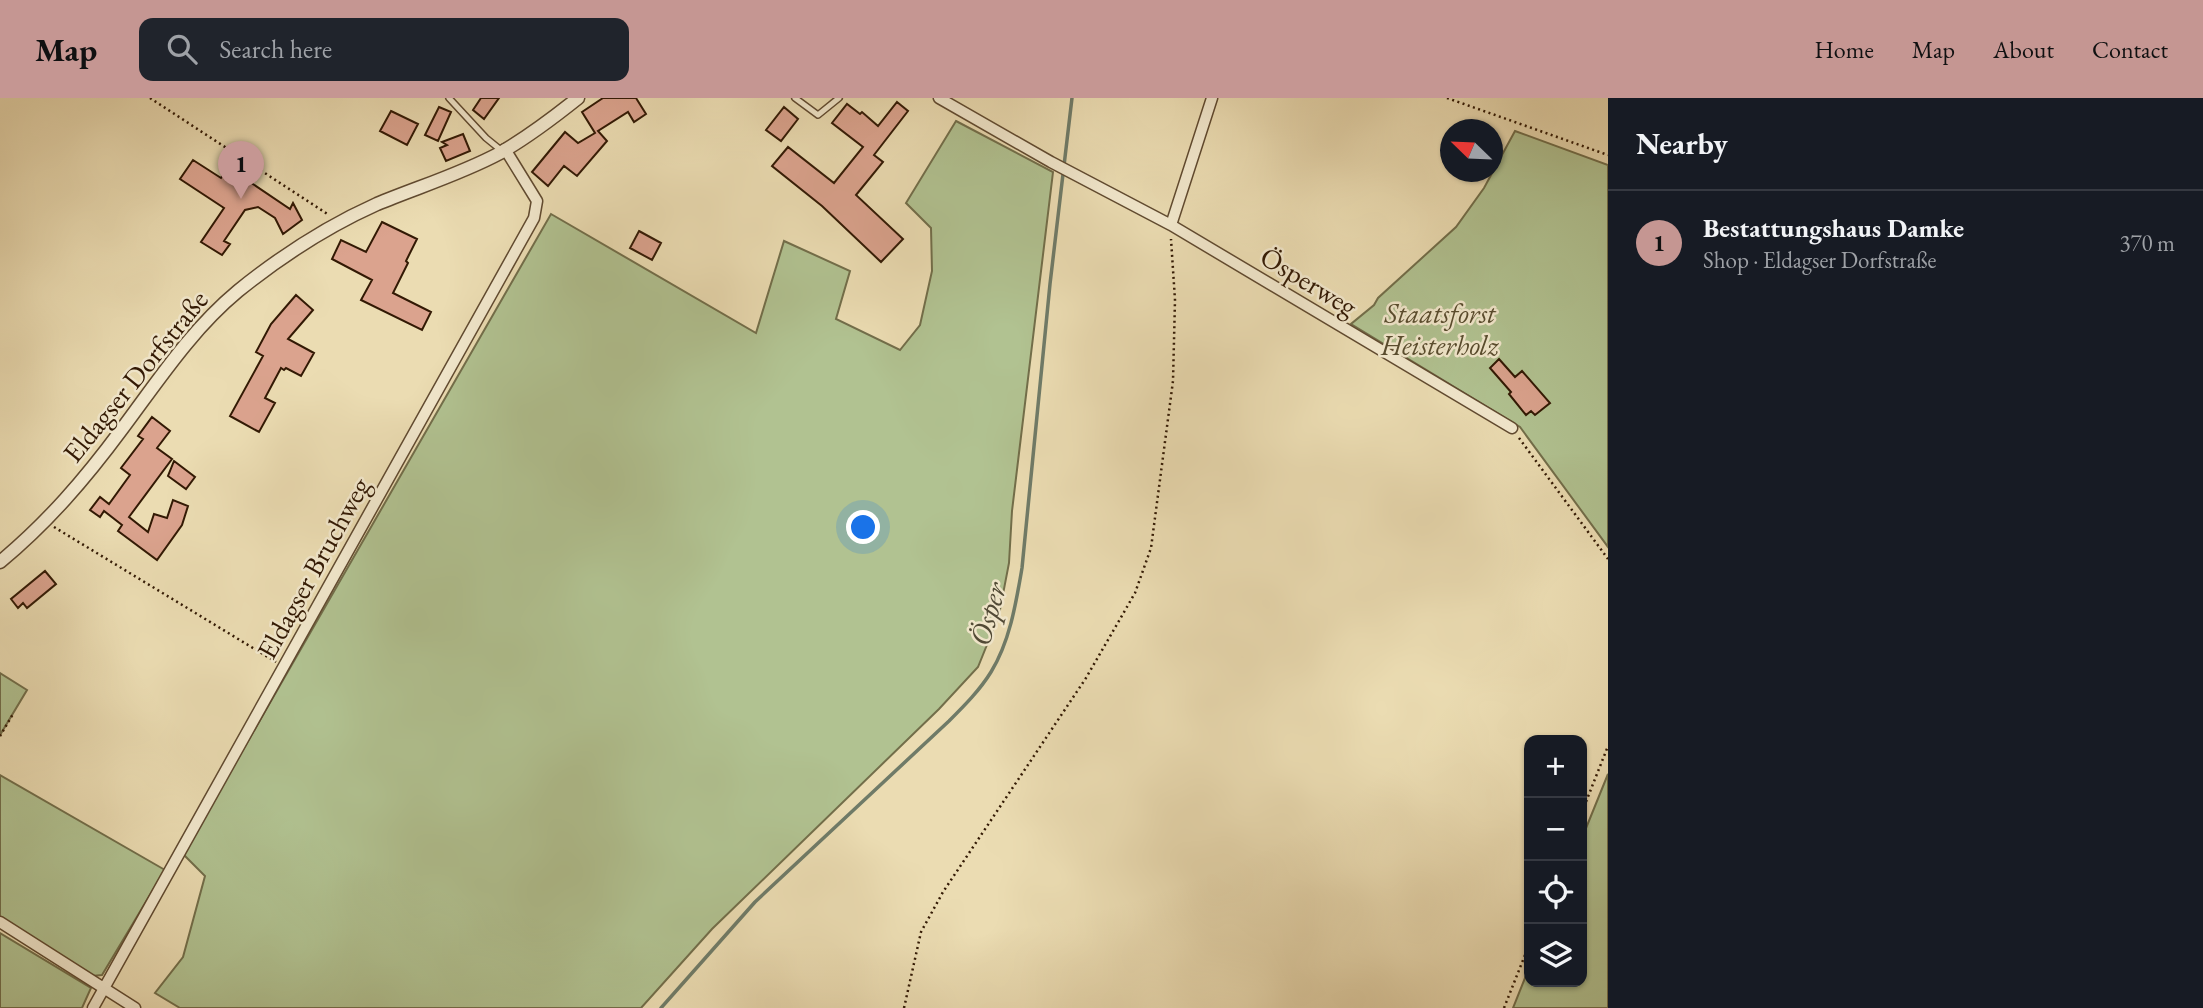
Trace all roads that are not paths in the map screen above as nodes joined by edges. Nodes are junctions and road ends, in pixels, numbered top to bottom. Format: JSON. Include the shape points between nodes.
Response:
{"nodes":[{"id":1,"x":449,"y":98,"type":"edge"},
{"id":2,"x":578,"y":98,"type":"edge"},
{"id":3,"x":795,"y":98,"type":"edge"},
{"id":4,"x":839,"y":98,"type":"edge"},
{"id":5,"x":939,"y":98,"type":"edge"},
{"id":6,"x":1212,"y":98,"type":"edge"},
{"id":7,"x":504,"y":150,"type":"junction"},
{"id":8,"x":1171,"y":225,"type":"junction"},
{"id":9,"x":1512,"y":428,"type":"road end"},
{"id":10,"x":0,"y":562,"type":"edge"},
{"id":11,"x":0,"y":922,"type":"edge"},
{"id":12,"x":103,"y":988,"type":"junction"},
{"id":13,"x":93,"y":1008,"type":"edge"},
{"id":14,"x":135,"y":1008,"type":"edge"}],
"edges":[{"from":1,"to":7,"type":"lane","via":[[485,138]]},
{"from":2,"to":7,"type":"street","name":"Eldagser Dorfstraße"},
{"from":3,"to":4,"type":"lane","via":[[818,115]]},
{"from":5,"to":8,"type":"street","name":"Ösperweg"},
{"from":6,"to":8,"type":"street"},
{"from":7,"to":10,"type":"street","name":"Eldagser Dorfstraße","via":[[340,222],[239,290],[170,362],[46,522]]},
{"from":7,"to":12,"type":"street","name":"Eldagser Bruchweg","via":[[537,201],[534,218]]},
{"from":8,"to":9,"type":"street","name":"Ösperweg"},
{"from":11,"to":12,"type":"street"},
{"from":12,"to":13,"type":"street","name":"Eldagser Bruchweg"},
{"from":12,"to":14,"type":"street"}]}
